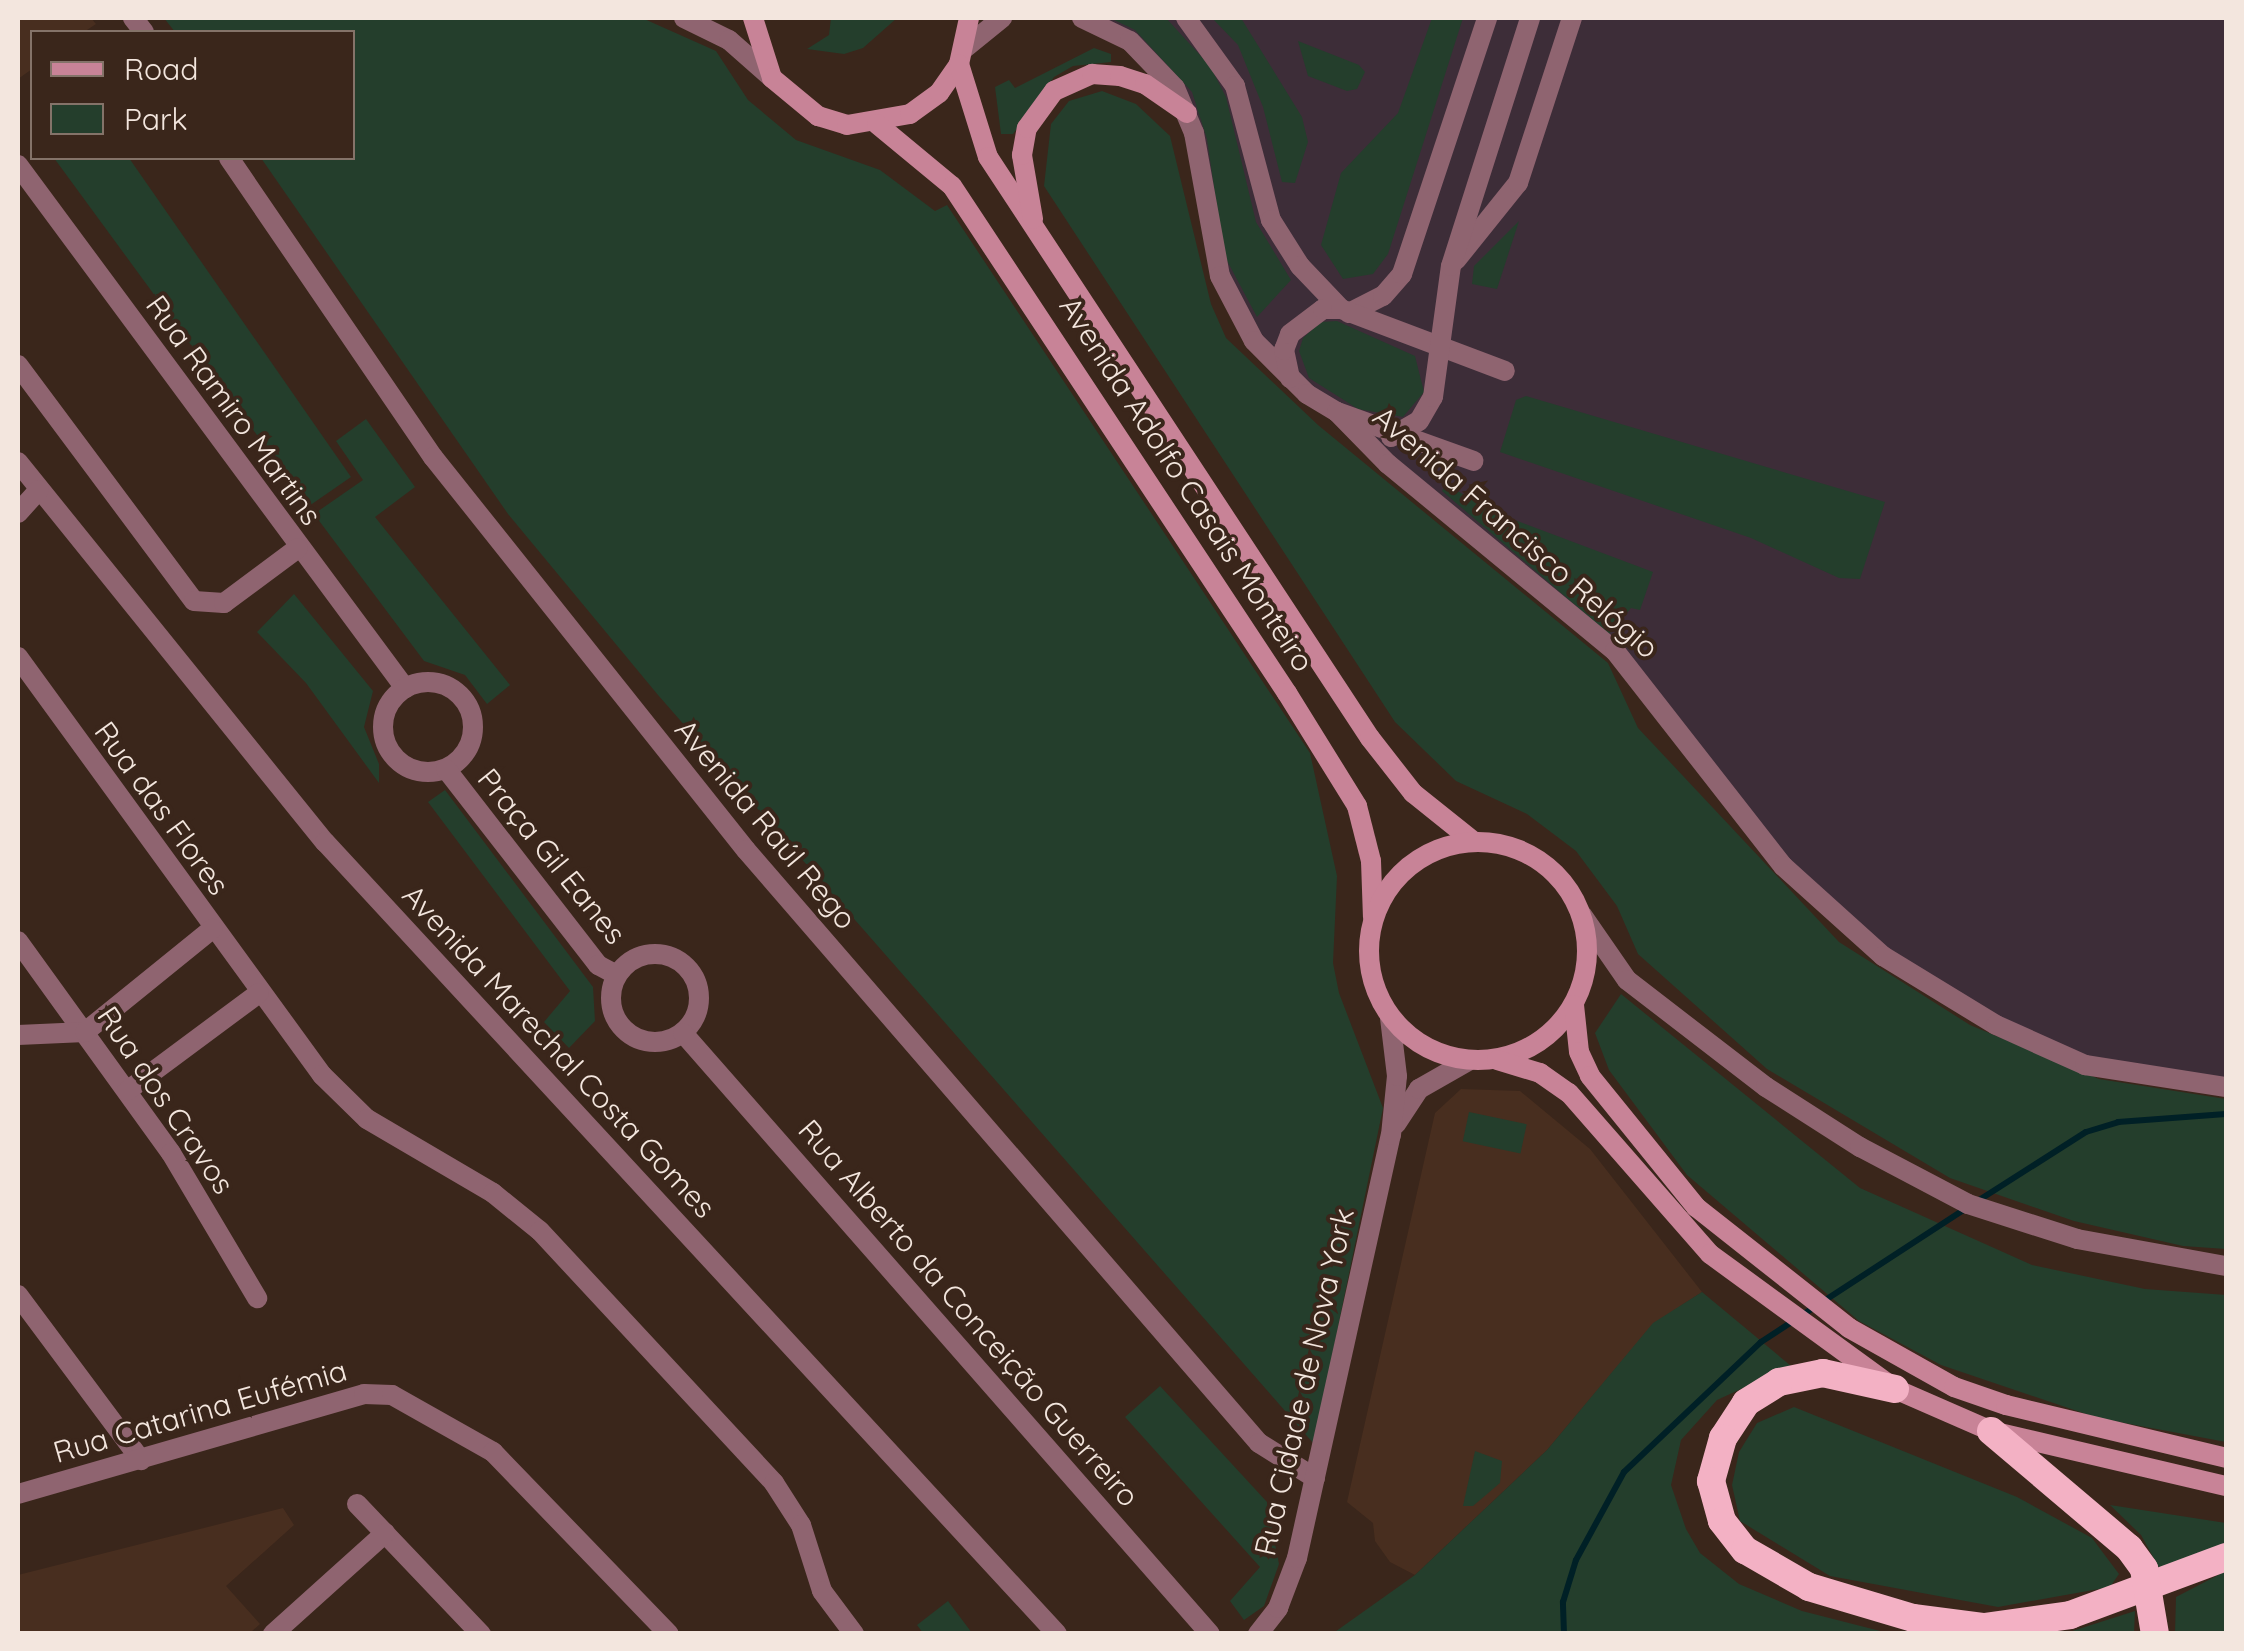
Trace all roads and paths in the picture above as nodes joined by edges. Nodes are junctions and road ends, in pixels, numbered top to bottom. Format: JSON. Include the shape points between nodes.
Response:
{"nodes":[{"id":1,"x":684,"y":18,"type":"edge"},
{"id":2,"x":753,"y":18,"type":"edge"},
{"id":3,"x":969,"y":18,"type":"edge"},
{"id":4,"x":1002,"y":18,"type":"edge"},
{"id":5,"x":1082,"y":18,"type":"edge"},
{"id":6,"x":1186,"y":18,"type":"edge"},
{"id":7,"x":1487,"y":18,"type":"edge"},
{"id":8,"x":1530,"y":18,"type":"edge"},
{"id":9,"x":1572,"y":18,"type":"edge"},
{"id":10,"x":962,"y":56,"type":"junction"},
{"id":11,"x":772,"y":78,"type":"junction"},
{"id":12,"x":1188,"y":113,"type":"junction"},
{"id":13,"x":876,"y":124,"type":"junction"},
{"id":14,"x":230,"y":160,"type":"edge"},
{"id":15,"x":18,"y":165,"type":"edge"},
{"id":16,"x":1034,"y":226,"type":"junction"},
{"id":17,"x":1451,"y":266,"type":"junction"},
{"id":18,"x":1345,"y":311,"type":"junction"},
{"id":19,"x":1439,"y":348,"type":"junction"},
{"id":20,"x":18,"y":365,"type":"edge"},
{"id":21,"x":1505,"y":371,"type":"dead end"},
{"id":22,"x":1291,"y":380,"type":"junction"},
{"id":23,"x":1337,"y":412,"type":"junction"},
{"id":24,"x":1391,"y":437,"type":"junction"},
{"id":25,"x":1474,"y":461,"type":"dead end"},
{"id":26,"x":18,"y":462,"type":"edge"},
{"id":27,"x":39,"y":490,"type":"junction"},
{"id":28,"x":18,"y":512,"type":"edge"},
{"id":29,"x":298,"y":548,"type":"junction"},
{"id":30,"x":18,"y":658,"type":"edge"},
{"id":31,"x":405,"y":688,"type":"junction"},
{"id":32,"x":446,"y":769,"type":"junction"},
{"id":33,"x":1472,"y":841,"type":"junction"},
{"id":34,"x":1582,"y":915,"type":"junction"},
{"id":35,"x":1374,"y":917,"type":"junction"},
{"id":36,"x":212,"y":929,"type":"junction"},
{"id":37,"x":18,"y":941,"type":"edge"},
{"id":38,"x":617,"y":976,"type":"junction"},
{"id":39,"x":259,"y":994,"type":"junction"},
{"id":40,"x":1574,"y":1006,"type":"junction"},
{"id":41,"x":1390,"y":1018,"type":"junction"},
{"id":42,"x":84,"y":1032,"type":"junction"},
{"id":43,"x":682,"y":1032,"type":"junction"},
{"id":44,"x":18,"y":1034,"type":"edge"},
{"id":45,"x":1497,"y":1060,"type":"junction"},
{"id":46,"x":1468,"y":1061,"type":"junction"},
{"id":47,"x":2226,"y":1087,"type":"edge"},
{"id":48,"x":127,"y":1092,"type":"junction"},
{"id":49,"x":1391,"y":1135,"type":"junction"},
{"id":50,"x":2226,"y":1266,"type":"edge"},
{"id":51,"x":18,"y":1294,"type":"edge"},
{"id":52,"x":258,"y":1298,"type":"dead end"},
{"id":53,"x":1894,"y":1389,"type":"junction"},
{"id":54,"x":1991,"y":1431,"type":"junction"},
{"id":55,"x":2226,"y":1458,"type":"edge"},
{"id":56,"x":141,"y":1460,"type":"junction"},
{"id":57,"x":1314,"y":1478,"type":"junction"},
{"id":58,"x":2226,"y":1486,"type":"edge"},
{"id":59,"x":18,"y":1494,"type":"edge"},
{"id":60,"x":357,"y":1504,"type":"dead end"},
{"id":61,"x":385,"y":1533,"type":"junction"},
{"id":62,"x":2226,"y":1558,"type":"edge"},
{"id":63,"x":272,"y":1634,"type":"edge"},
{"id":64,"x":481,"y":1634,"type":"edge"},
{"id":65,"x":669,"y":1634,"type":"edge"},
{"id":66,"x":854,"y":1634,"type":"edge"},
{"id":67,"x":1057,"y":1634,"type":"edge"},
{"id":68,"x":1210,"y":1634,"type":"edge"},
{"id":69,"x":1258,"y":1634,"type":"edge"},
{"id":70,"x":2155,"y":1634,"type":"edge"}],
"edges":[{"from":1,"to":11,"type":"street","via":[[729,40]]},
{"from":2,"to":11,"type":"main road"},
{"from":3,"to":10,"type":"main road"},
{"from":4,"to":10,"type":"street"},
{"from":5,"to":12,"type":"street","via":[[1149,56]]},
{"from":6,"to":18,"type":"street","via":[[1235,86],[1271,220],[1300,266]]},
{"from":7,"to":18,"type":"street","via":[[1402,274],[1383,296]]},
{"from":8,"to":17,"type":"street"},
{"from":9,"to":17,"type":"street","via":[[1518,184]]},
{"from":10,"to":13,"type":"main road","via":[[939,93],[910,114]]},
{"from":10,"to":16,"type":"main road","name":"Avenida Adolfo Casais Monteiro","via":[[988,157]]},
{"from":11,"to":13,"type":"main road","via":[[818,116]]},
{"from":12,"to":16,"type":"main road","via":[[1120,76],[1092,74],[1054,91],[1027,128],[1022,154]]},
{"from":12,"to":22,"type":"street","via":[[1220,276],[1254,341]]},
{"from":13,"to":35,"type":"main road","name":"Avenida Adolfo Casais Monteiro","via":[[952,186],[1315,737],[1357,806],[1371,861]]},
{"from":14,"to":57,"type":"street","name":"Avenida Raúl Rego","via":[[433,457],[746,850],[1259,1443]]},
{"from":15,"to":29,"type":"street","name":"Rua Ramiro Martins"},
{"from":16,"to":33,"type":"main road","name":"Avenida Adolfo Casais Monteiro","via":[[1370,738],[1413,793]]},
{"from":17,"to":19,"type":"street"},
{"from":18,"to":19,"type":"street"},
{"from":18,"to":22,"type":"street","via":[[1323,308],[1297,323],[1284,350]]},
{"from":19,"to":21,"type":"street"},
{"from":19,"to":24,"type":"street","via":[[1428,409]]},
{"from":20,"to":29,"type":"street","via":[[194,601],[224,603]]},
{"from":22,"to":23,"type":"street"},
{"from":23,"to":24,"type":"street"},
{"from":23,"to":47,"type":"street","name":"Avenida Francisco Relógio","via":[[1388,464],[1615,651],[1783,866],[1883,956],[1996,1025],[2085,1065]]},
{"from":24,"to":25,"type":"street"},
{"from":26,"to":27,"type":"street","name":"Avenida Marechal Costa Gomes"},
{"from":27,"to":28,"type":"street"},
{"from":27,"to":67,"type":"street","name":"Avenida Marechal Costa Gomes","via":[[325,842]]},
{"from":29,"to":31,"type":"street","name":"Rua Ramiro Martins"},
{"from":30,"to":36,"type":"street","name":"Rua das Flores"},
{"from":31,"to":32,"type":"street","name":"Praça Gil Eanes","via":[[383,726],[392,754],[416,771]]},
{"from":31,"to":32,"type":"street","name":"Praça Gil Eanes","via":[[419,682],[448,686],[469,706],[468,749]]},
{"from":32,"to":38,"type":"street","name":"Praça Gil Eanes","via":[[598,965]]},
{"from":33,"to":34,"type":"main road","via":[[1508,844],[1540,859]]},
{"from":33,"to":35,"type":"main road","via":[[1411,864],[1388,888]]},
{"from":34,"to":40,"type":"main road","via":[[1588,950]]},
{"from":34,"to":50,"type":"street","via":[[1627,980],[1679,1019],[1813,1117],[1968,1204],[2077,1238]]},
{"from":35,"to":41,"type":"main road","via":[[1371,969]]},
{"from":36,"to":39,"type":"street","name":"Rua das Flores"},
{"from":36,"to":42,"type":"street"},
{"from":37,"to":42,"type":"street","name":"Rua dos Cravos"},
{"from":38,"to":43,"type":"street","name":"Praça Gil Eanes","via":[[612,1008],[626,1032],[656,1042]]},
{"from":38,"to":43,"type":"street","name":"Praça Gil Eanes","via":[[651,954],[689,968],[700,1002]]},
{"from":39,"to":48,"type":"street"},
{"from":39,"to":66,"type":"street","name":"Rua das Flores","via":[[343,1098],[523,1215],[614,1310],[782,1494],[801,1525],[822,1591]]},
{"from":40,"to":45,"type":"main road","via":[[1529,1048]]},
{"from":40,"to":55,"type":"main road","via":[[1575,1036],[1590,1076],[1696,1207],[1748,1253],[1912,1366],[2070,1424]]},
{"from":41,"to":46,"type":"main road","via":[[1415,1042]]},
{"from":41,"to":49,"type":"street","via":[[1397,1076]]},
{"from":42,"to":44,"type":"street"},
{"from":42,"to":48,"type":"street","name":"Rua dos Cravos"},
{"from":43,"to":68,"type":"street","name":"Rua Alberto da Conceição Guerreiro"},
{"from":45,"to":46,"type":"main road"},
{"from":45,"to":53,"type":"main road","via":[[1540,1073],[1570,1093],[1676,1222],[1734,1275]]},
{"from":46,"to":49,"type":"street","via":[[1418,1089]]},
{"from":48,"to":52,"type":"street","name":"Rua dos Cravos"},
{"from":49,"to":57,"type":"street","name":"Rua Cidade de Nova York"},
{"from":51,"to":56,"type":"street"},
{"from":53,"to":54,"type":"main road"},
{"from":53,"to":62,"type":"highway","via":[[1823,1373],[1779,1382],[1746,1403],[1723,1438],[1711,1482],[1722,1522],[1745,1550],[1809,1587],[1913,1618],[1984,1627],[2070,1615]]},
{"from":54,"to":58,"type":"main road"},
{"from":54,"to":70,"type":"highway","via":[[2129,1548],[2144,1569]]},
{"from":56,"to":59,"type":"street","name":"Rua Catarina Eufémia"},
{"from":56,"to":65,"type":"street","name":"Rua Catarina Eufémia","via":[[364,1394],[392,1395],[493,1452]]},
{"from":57,"to":69,"type":"street","name":"Rua Cidade de Nova York","via":[[1289,1582]]},
{"from":60,"to":61,"type":"street"},
{"from":61,"to":63,"type":"street"},
{"from":61,"to":64,"type":"street"}]}
